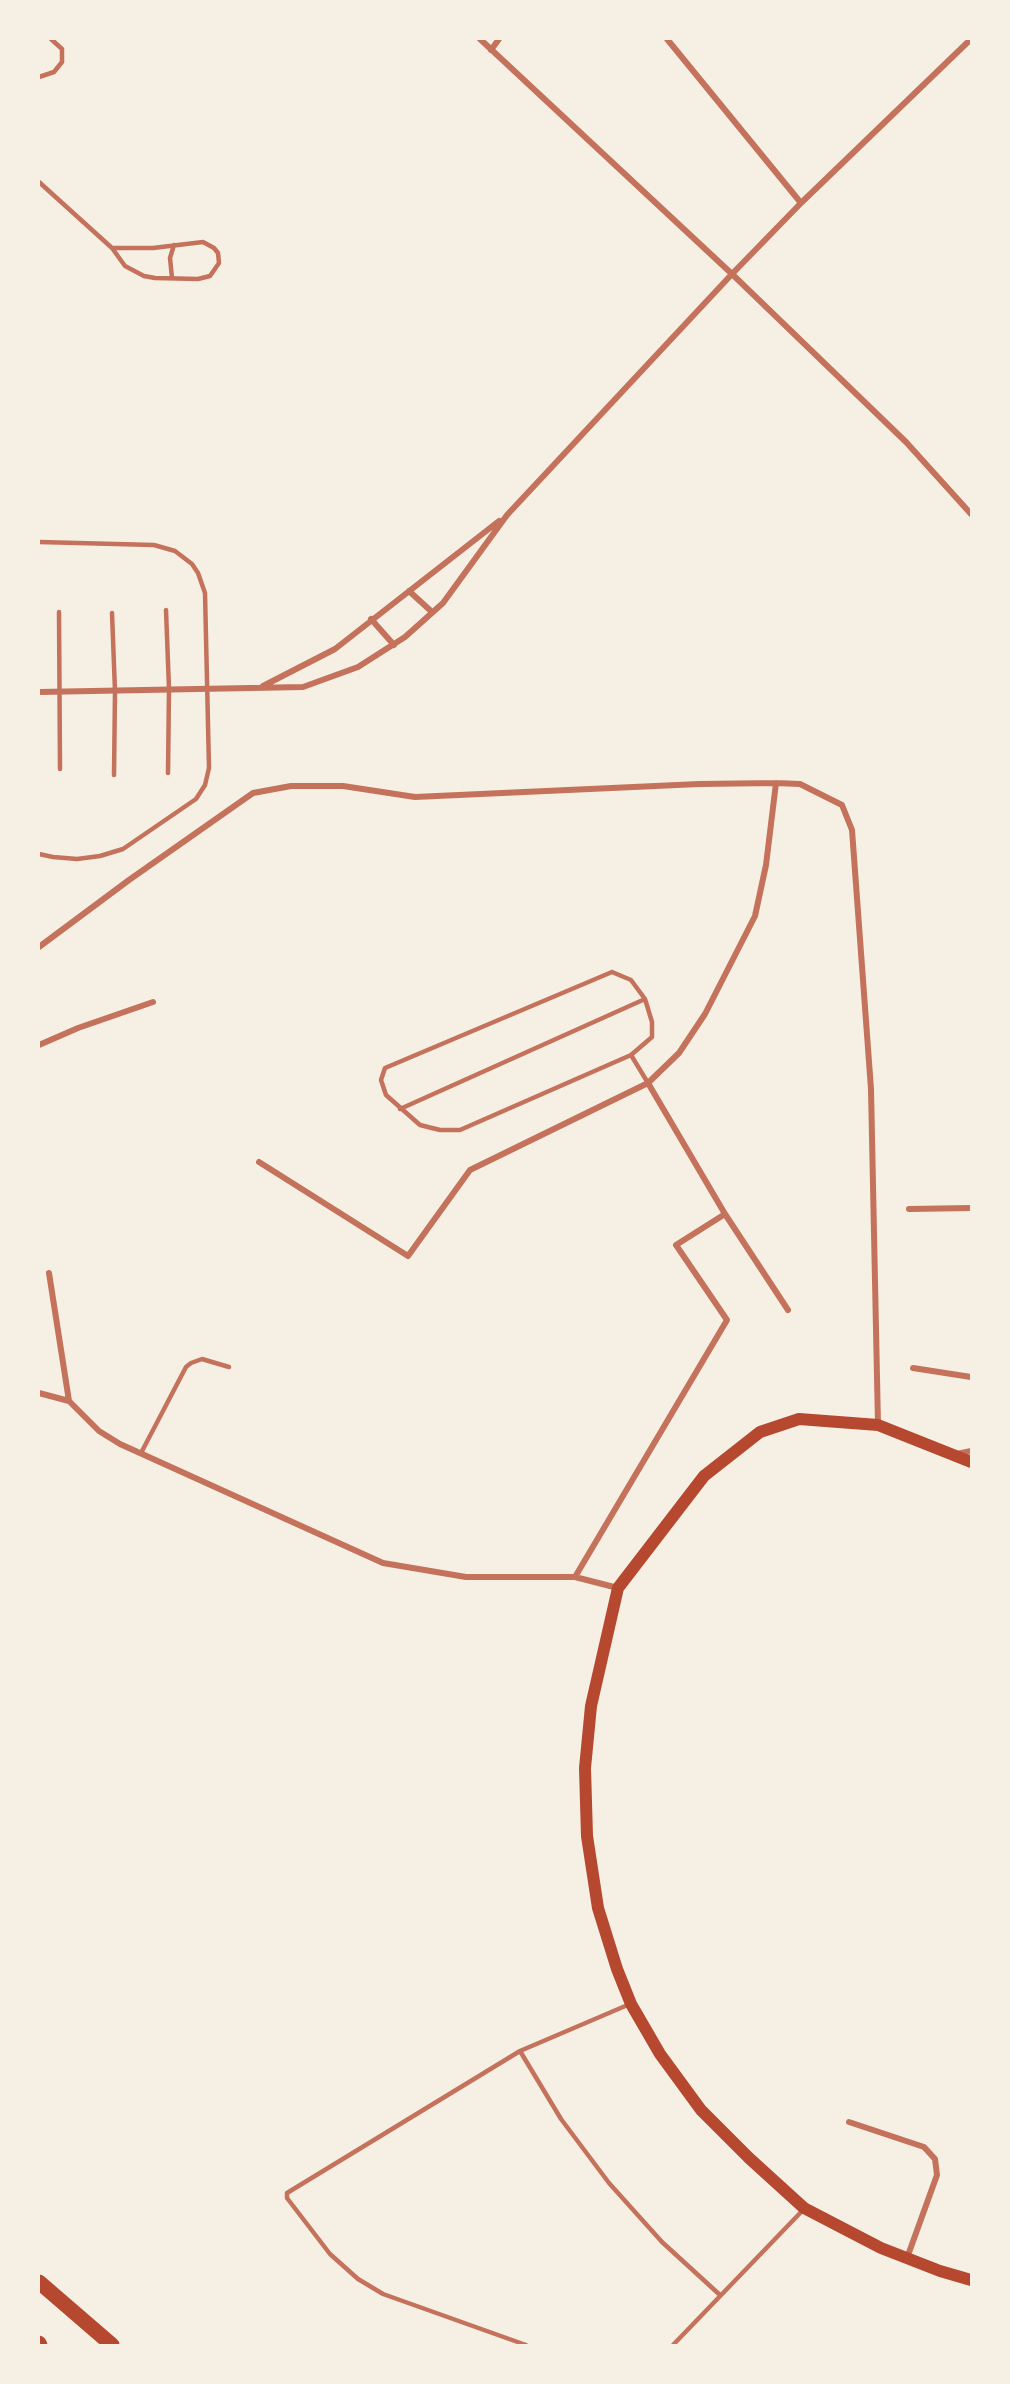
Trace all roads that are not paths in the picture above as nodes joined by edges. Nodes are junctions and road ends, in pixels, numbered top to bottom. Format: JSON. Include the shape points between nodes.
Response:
{"nodes":[{"id":1,"x":51,"y":39,"type":"edge"},
{"id":2,"x":480,"y":39,"type":"edge"},
{"id":3,"x":499,"y":39,"type":"edge"},
{"id":4,"x":667,"y":39,"type":"edge"},
{"id":5,"x":971,"y":39,"type":"edge"},
{"id":6,"x":491,"y":50,"type":"junction"},
{"id":7,"x":39,"y":77,"type":"edge"},
{"id":8,"x":39,"y":182,"type":"edge"},
{"id":9,"x":801,"y":203,"type":"junction"},
{"id":10,"x":174,"y":245,"type":"junction"},
{"id":11,"x":112,"y":248,"type":"junction"},
{"id":12,"x":732,"y":274,"type":"junction"},
{"id":13,"x":172,"y":278,"type":"junction"},
{"id":14,"x":970,"y":511,"type":"edge"},
{"id":15,"x":507,"y":515,"type":"junction"},
{"id":16,"x":39,"y":542,"type":"edge"},
{"id":17,"x":409,"y":591,"type":"junction"},
{"id":18,"x":166,"y":610,"type":"dead end"},
{"id":19,"x":59,"y":612,"type":"dead end"},
{"id":20,"x":432,"y":612,"type":"junction"},
{"id":21,"x":112,"y":613,"type":"dead end"},
{"id":22,"x":371,"y":619,"type":"junction"},
{"id":23,"x":394,"y":645,"type":"junction"},
{"id":24,"x":206,"y":688,"type":"junction"},
{"id":25,"x":259,"y":688,"type":"junction"},
{"id":26,"x":169,"y":689,"type":"junction"},
{"id":27,"x":115,"y":691,"type":"junction"},
{"id":28,"x":39,"y":692,"type":"edge"},
{"id":29,"x":60,"y":692,"type":"junction"},
{"id":30,"x":60,"y":769,"type":"dead end"},
{"id":31,"x":168,"y":773,"type":"dead end"},
{"id":32,"x":114,"y":775,"type":"dead end"},
{"id":33,"x":776,"y":783,"type":"junction"},
{"id":34,"x":39,"y":854,"type":"edge"},
{"id":35,"x":39,"y":947,"type":"edge"},
{"id":36,"x":645,"y":999,"type":"junction"},
{"id":37,"x":153,"y":1002,"type":"dead end"},
{"id":38,"x":39,"y":1045,"type":"edge"},
{"id":39,"x":631,"y":1055,"type":"junction"},
{"id":40,"x":648,"y":1083,"type":"junction"},
{"id":41,"x":400,"y":1108,"type":"junction"},
{"id":42,"x":259,"y":1162,"type":"dead end"},
{"id":43,"x":971,"y":1208,"type":"edge"},
{"id":44,"x":909,"y":1209,"type":"dead end"},
{"id":45,"x":725,"y":1214,"type":"junction"},
{"id":46,"x":49,"y":1273,"type":"dead end"},
{"id":47,"x":788,"y":1310,"type":"dead end"},
{"id":48,"x":229,"y":1367,"type":"dead end"},
{"id":49,"x":913,"y":1368,"type":"dead end"},
{"id":50,"x":971,"y":1377,"type":"edge"},
{"id":51,"x":39,"y":1393,"type":"edge"},
{"id":52,"x":69,"y":1401,"type":"junction"},
{"id":53,"x":878,"y":1425,"type":"junction"},
{"id":54,"x":971,"y":1451,"type":"edge"},
{"id":55,"x":141,"y":1453,"type":"junction"},
{"id":56,"x":953,"y":1455,"type":"junction"},
{"id":57,"x":971,"y":1462,"type":"edge"},
{"id":58,"x":575,"y":1577,"type":"junction"},
{"id":59,"x":618,"y":1588,"type":"junction"},
{"id":60,"x":631,"y":2004,"type":"junction"},
{"id":61,"x":519,"y":2051,"type":"junction"},
{"id":62,"x":849,"y":2122,"type":"dead end"},
{"id":63,"x":804,"y":2208,"type":"junction"},
{"id":64,"x":907,"y":2258,"type":"junction"},
{"id":65,"x":971,"y":2280,"type":"edge"},
{"id":66,"x":39,"y":2282,"type":"edge"},
{"id":67,"x":720,"y":2295,"type":"junction"},
{"id":68,"x":112,"y":2345,"type":"edge"},
{"id":69,"x":526,"y":2345,"type":"edge"},
{"id":70,"x":673,"y":2345,"type":"edge"}],
"edges":[{"from":1,"to":7,"type":"lane","via":[[62,49],[62,62],[54,72]]},
{"from":2,"to":6,"type":"street"},
{"from":3,"to":6,"type":"street"},
{"from":4,"to":9,"type":"street"},
{"from":5,"to":9,"type":"street"},
{"from":6,"to":12,"type":"street"},
{"from":8,"to":11,"type":"lane"},
{"from":9,"to":12,"type":"street"},
{"from":10,"to":11,"type":"lane"},
{"from":10,"to":13,"type":"lane","via":[[170,258]]},
{"from":10,"to":13,"type":"lane","via":[[209,244],[218,253],[219,262],[207,278]]},
{"from":11,"to":13,"type":"lane","via":[[134,272]]},
{"from":12,"to":14,"type":"street","via":[[906,442]]},
{"from":12,"to":15,"type":"street"},
{"from":15,"to":17,"type":"street"},
{"from":15,"to":20,"type":"street","via":[[443,603]]},
{"from":16,"to":24,"type":"lane","via":[[154,545],[184,556],[198,573],[205,593]]},
{"from":17,"to":20,"type":"street"},
{"from":17,"to":22,"type":"street"},
{"from":18,"to":26,"type":"lane"},
{"from":19,"to":29,"type":"lane"},
{"from":20,"to":23,"type":"street"},
{"from":21,"to":27,"type":"lane"},
{"from":22,"to":23,"type":"street"},
{"from":22,"to":25,"type":"street","via":[[335,650]]},
{"from":23,"to":25,"type":"street","via":[[358,668],[303,687]]},
{"from":24,"to":25,"type":"street"},
{"from":24,"to":26,"type":"street"},
{"from":24,"to":34,"type":"lane","via":[[209,768],[196,799],[123,849],[77,859]]},
{"from":26,"to":27,"type":"street"},
{"from":26,"to":31,"type":"lane"},
{"from":27,"to":29,"type":"street"},
{"from":27,"to":32,"type":"lane"},
{"from":28,"to":29,"type":"street"},
{"from":29,"to":30,"type":"lane"},
{"from":33,"to":35,"type":"street","via":[[415,797],[343,786],[291,786],[253,793]]},
{"from":33,"to":40,"type":"street","via":[[755,916],[705,1014],[679,1053]]},
{"from":33,"to":53,"type":"street","via":[[800,784],[842,805],[852,830],[872,1089]]},
{"from":36,"to":39,"type":"lane","via":[[652,1037]]},
{"from":36,"to":41,"type":"lane"},
{"from":36,"to":41,"type":"lane","via":[[631,980],[612,972],[385,1068],[381,1080],[386,1095]]},
{"from":37,"to":38,"type":"street"},
{"from":39,"to":40,"type":"lane"},
{"from":39,"to":41,"type":"lane","via":[[460,1130],[420,1125]]},
{"from":40,"to":42,"type":"street","via":[[470,1170],[408,1256]]},
{"from":40,"to":45,"type":"street"},
{"from":43,"to":44,"type":"street"},
{"from":45,"to":47,"type":"street"},
{"from":45,"to":58,"type":"street","via":[[676,1245],[728,1320]]},
{"from":46,"to":52,"type":"street"},
{"from":48,"to":55,"type":"lane","via":[[202,1359],[186,1367]]},
{"from":49,"to":50,"type":"street"},
{"from":51,"to":52,"type":"street"},
{"from":52,"to":55,"type":"street","via":[[99,1431]]},
{"from":53,"to":56,"type":"main road"},
{"from":53,"to":59,"type":"main road","via":[[800,1419],[760,1432],[704,1476]]},
{"from":54,"to":56,"type":"street"},
{"from":55,"to":58,"type":"street","via":[[383,1563],[466,1577]]},
{"from":56,"to":57,"type":"main road"},
{"from":58,"to":59,"type":"street"},
{"from":59,"to":60,"type":"main road","via":[[591,1706],[585,1768],[586,1836],[598,1908]]},
{"from":60,"to":61,"type":"lane"},
{"from":60,"to":63,"type":"main road","via":[[660,2054],[701,2110]]},
{"from":61,"to":67,"type":"lane","via":[[561,2119],[609,2183],[662,2242]]},
{"from":61,"to":69,"type":"lane","via":[[288,2191],[286,2196],[330,2254],[357,2279],[383,2294]]},
{"from":62,"to":64,"type":"street","via":[[924,2147],[934,2159],[938,2175]]},
{"from":63,"to":64,"type":"main road"},
{"from":63,"to":67,"type":"lane"},
{"from":64,"to":65,"type":"main road"},
{"from":66,"to":68,"type":"highway"},
{"from":67,"to":70,"type":"lane"}]}
